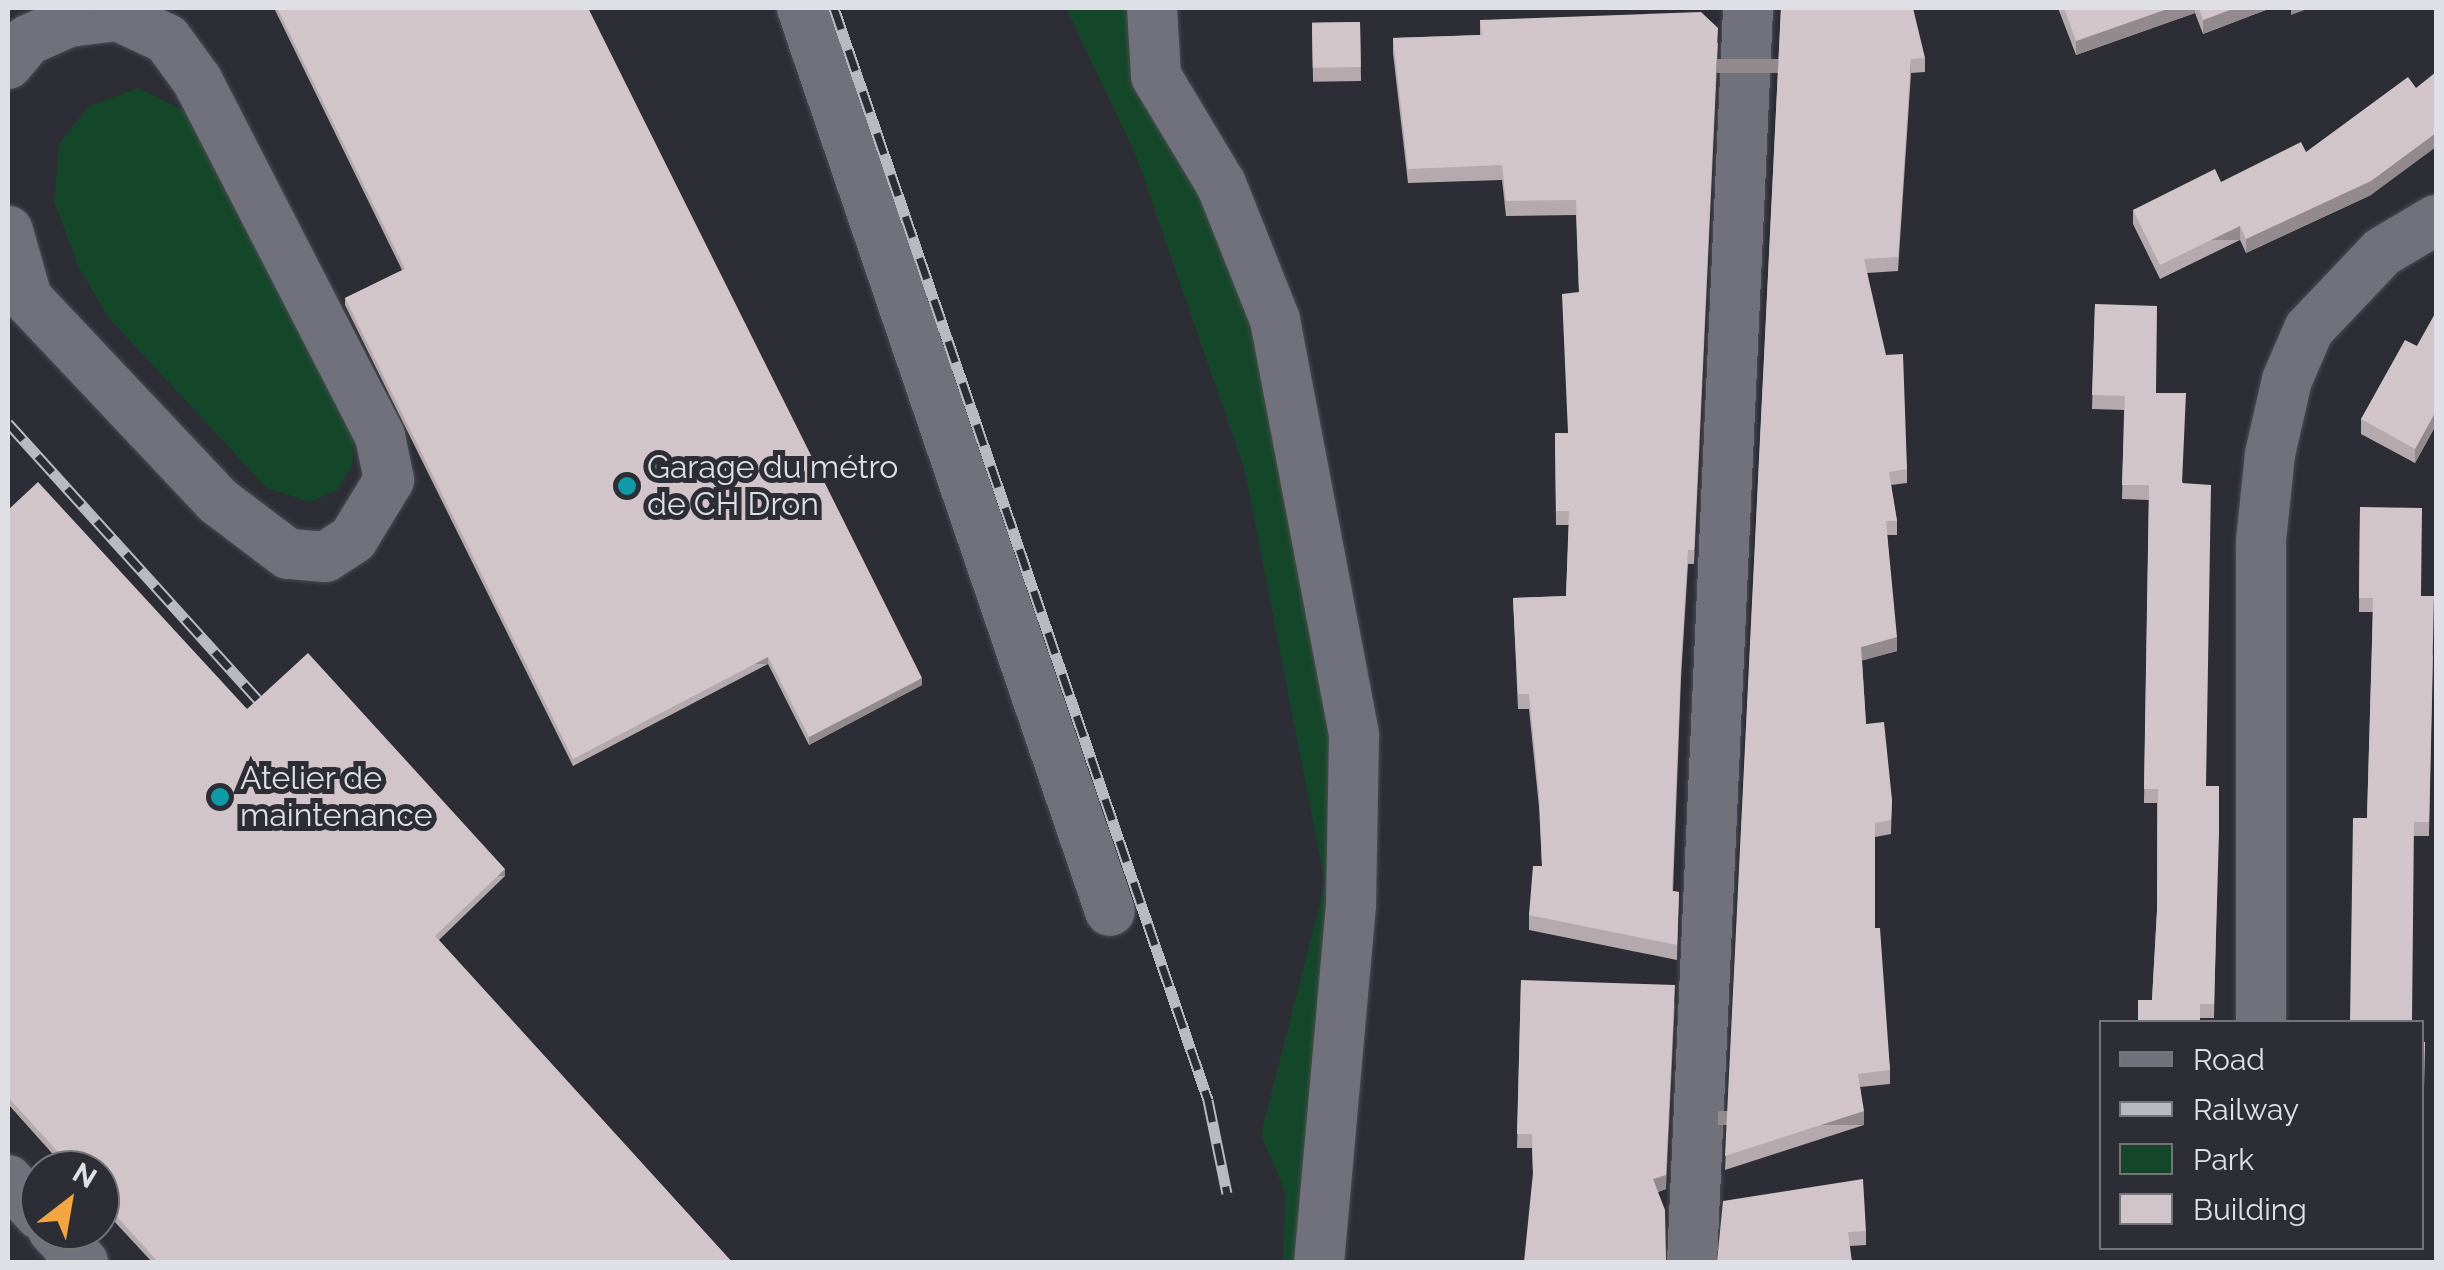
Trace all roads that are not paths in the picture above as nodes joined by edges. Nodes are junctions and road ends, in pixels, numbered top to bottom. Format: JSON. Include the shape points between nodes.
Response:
{"nodes":[{"id":1,"x":802,"y":8,"type":"edge"},
{"id":2,"x":1152,"y":8,"type":"edge"},
{"id":3,"x":1748,"y":8,"type":"edge"},
{"id":4,"x":15,"y":37,"type":"edge"},
{"id":5,"x":2436,"y":220,"type":"edge"},
{"id":6,"x":8,"y":231,"type":"edge"},
{"id":7,"x":1110,"y":911,"type":"dead end"},
{"id":8,"x":2261,"y":1020,"type":"edge"},
{"id":9,"x":1319,"y":1262,"type":"edge"},
{"id":10,"x":1692,"y":1262,"type":"edge"}],
"edges":[{"from":1,"to":7,"type":"street"},
{"from":2,"to":9,"type":"street","via":[[1156,76],[1221,184],[1275,320],[1354,734],[1350,905]]},
{"from":3,"to":10,"type":"street"},
{"from":4,"to":6,"type":"street","via":[[118,16],[167,40],[197,80],[380,436],[389,480],[353,539],[325,557],[288,554],[218,501],[27,298]]},
{"from":5,"to":8,"type":"street","via":[[2382,252],[2309,328],[2287,380],[2270,454],[2261,541]]}]}
